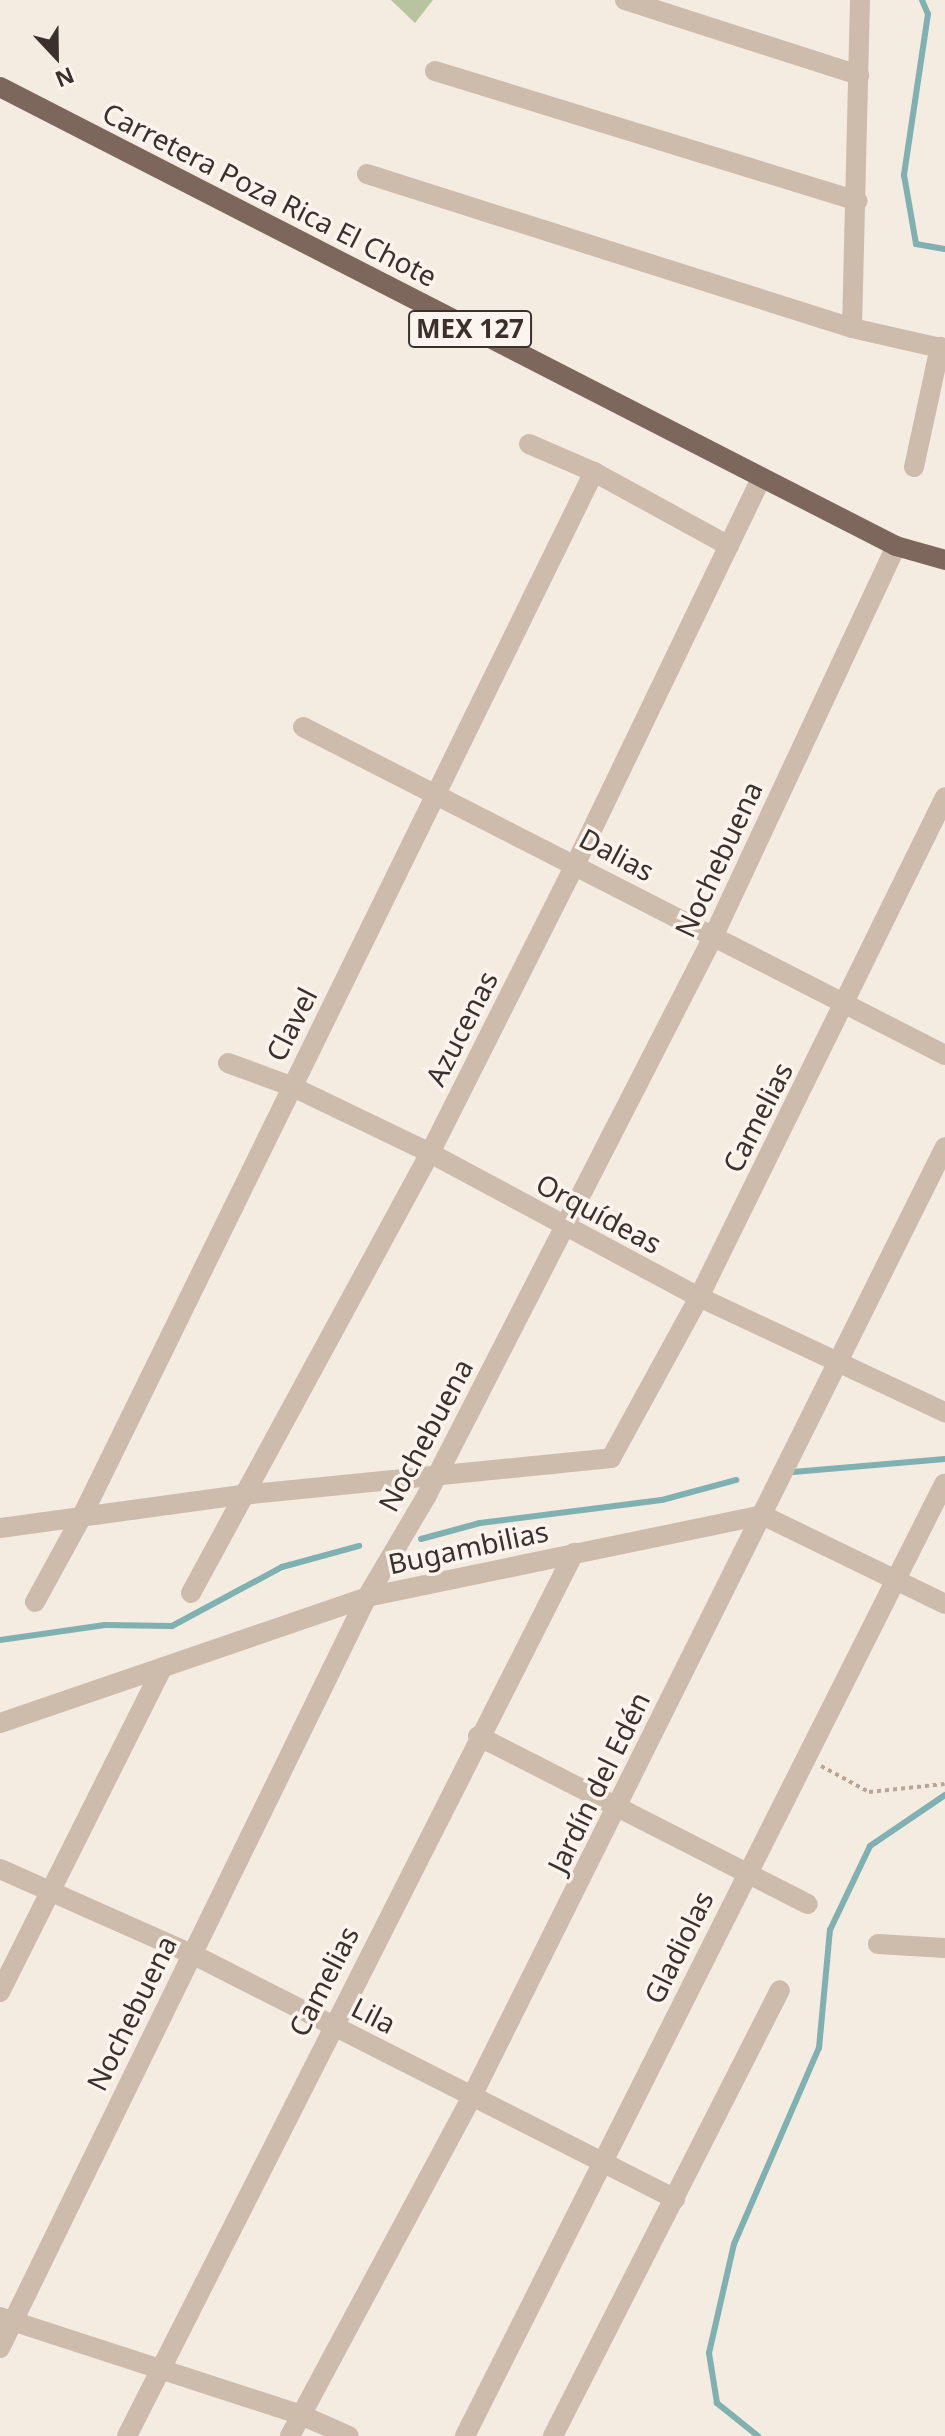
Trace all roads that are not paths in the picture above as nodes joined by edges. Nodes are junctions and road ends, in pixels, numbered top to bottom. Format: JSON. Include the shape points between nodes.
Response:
{"nodes":[{"id":1,"x":625,"y":0,"type":"edge"},
{"id":2,"x":860,"y":0,"type":"edge"},
{"id":3,"x":435,"y":71,"type":"dead end"},
{"id":4,"x":859,"y":75,"type":"junction"},
{"id":5,"x":0,"y":87,"type":"edge"},
{"id":6,"x":367,"y":174,"type":"dead end"},
{"id":7,"x":857,"y":201,"type":"junction"},
{"id":8,"x":852,"y":328,"type":"junction"},
{"id":9,"x":942,"y":348,"type":"edge"},
{"id":10,"x":529,"y":444,"type":"dead end"},
{"id":11,"x":914,"y":467,"type":"dead end"},
{"id":12,"x":594,"y":472,"type":"junction"},
{"id":13,"x":761,"y":478,"type":"junction"},
{"id":14,"x":729,"y":546,"type":"junction"},
{"id":15,"x":896,"y":546,"type":"junction"},
{"id":16,"x":945,"y":560,"type":"edge"},
{"id":17,"x":303,"y":727,"type":"dead end"},
{"id":18,"x":945,"y":797,"type":"edge"},
{"id":19,"x":437,"y":798,"type":"junction"},
{"id":20,"x":576,"y":863,"type":"junction"},
{"id":21,"x":713,"y":937,"type":"junction"},
{"id":22,"x":846,"y":1001,"type":"junction"},
{"id":23,"x":945,"y":1055,"type":"edge"},
{"id":24,"x":228,"y":1063,"type":"dead end"},
{"id":25,"x":291,"y":1086,"type":"junction"},
{"id":26,"x":945,"y":1147,"type":"edge"},
{"id":27,"x":430,"y":1153,"type":"junction"},
{"id":28,"x":563,"y":1228,"type":"junction"},
{"id":29,"x":699,"y":1297,"type":"junction"},
{"id":30,"x":838,"y":1362,"type":"junction"},
{"id":31,"x":945,"y":1412,"type":"edge"},
{"id":32,"x":438,"y":1474,"type":"junction"},
{"id":33,"x":944,"y":1484,"type":"edge"},
{"id":34,"x":242,"y":1495,"type":"junction"},
{"id":35,"x":762,"y":1515,"type":"junction"},
{"id":36,"x":82,"y":1516,"type":"junction"},
{"id":37,"x":0,"y":1528,"type":"edge"},
{"id":38,"x":574,"y":1553,"type":"junction"},
{"id":39,"x":898,"y":1577,"type":"junction"},
{"id":40,"x":191,"y":1593,"type":"dead end"},
{"id":41,"x":367,"y":1597,"type":"junction"},
{"id":42,"x":35,"y":1602,"type":"dead end"},
{"id":43,"x":945,"y":1604,"type":"edge"},
{"id":44,"x":161,"y":1670,"type":"junction"},
{"id":45,"x":0,"y":1723,"type":"edge"},
{"id":46,"x":478,"y":1736,"type":"junction"},
{"id":47,"x":616,"y":1806,"type":"junction"},
{"id":48,"x":0,"y":1869,"type":"edge"},
{"id":49,"x":747,"y":1869,"type":"junction"},
{"id":50,"x":51,"y":1891,"type":"junction"},
{"id":51,"x":808,"y":1904,"type":"dead end"},
{"id":52,"x":878,"y":1944,"type":"dead end"},
{"id":53,"x":945,"y":1948,"type":"edge"},
{"id":54,"x":190,"y":1953,"type":"junction"},
{"id":55,"x":780,"y":1990,"type":"dead end"},
{"id":56,"x":0,"y":1992,"type":"edge"},
{"id":57,"x":332,"y":2025,"type":"junction"},
{"id":58,"x":472,"y":2096,"type":"junction"},
{"id":59,"x":603,"y":2162,"type":"junction"},
{"id":60,"x":675,"y":2199,"type":"junction"},
{"id":61,"x":7,"y":2320,"type":"edge"},
{"id":62,"x":0,"y":2348,"type":"edge"},
{"id":63,"x":160,"y":2369,"type":"junction"},
{"id":64,"x":301,"y":2415,"type":"junction"},
{"id":65,"x":127,"y":2436,"type":"edge"},
{"id":66,"x":290,"y":2436,"type":"edge"},
{"id":67,"x":349,"y":2436,"type":"edge"},
{"id":68,"x":465,"y":2436,"type":"edge"},
{"id":69,"x":553,"y":2436,"type":"edge"}],
"edges":[{"from":1,"to":4,"type":"street"},
{"from":2,"to":4,"type":"street"},
{"from":3,"to":7,"type":"street"},
{"from":4,"to":7,"type":"street"},
{"from":5,"to":13,"type":"main road","name":"Carretera Poza Rica El Chote","number":"MEX 127"},
{"from":6,"to":8,"type":"street"},
{"from":7,"to":8,"type":"street"},
{"from":8,"to":9,"type":"street"},
{"from":9,"to":11,"type":"street"},
{"from":10,"to":12,"type":"street"},
{"from":12,"to":14,"type":"street"},
{"from":12,"to":19,"type":"street","name":"Clavel"},
{"from":13,"to":14,"type":"street","name":"Azucenas"},
{"from":13,"to":15,"type":"main road","name":"Carretera Poza Rica El Chote","number":"MEX 127"},
{"from":14,"to":20,"type":"street","name":"Azucenas"},
{"from":15,"to":16,"type":"main road","name":"Carretera Poza Rica El Chote","number":"MEX 127"},
{"from":15,"to":21,"type":"street","name":"Nochebuena"},
{"from":17,"to":19,"type":"street","name":"Dalias"},
{"from":18,"to":22,"type":"street","name":"Camelias"},
{"from":19,"to":20,"type":"street","name":"Dalias"},
{"from":19,"to":25,"type":"street","name":"Clavel"},
{"from":20,"to":21,"type":"street","name":"Dalias"},
{"from":20,"to":27,"type":"street","name":"Azucenas"},
{"from":21,"to":22,"type":"street","name":"Dalias"},
{"from":21,"to":28,"type":"street","name":"Nochebuena"},
{"from":22,"to":23,"type":"street","name":"Dalias"},
{"from":22,"to":29,"type":"street","name":"Camelias"},
{"from":24,"to":25,"type":"street","name":"Orquídeas"},
{"from":25,"to":27,"type":"street","name":"Orquídeas"},
{"from":25,"to":36,"type":"street","name":"Clavel"},
{"from":26,"to":30,"type":"street","name":"Jardín del Edén"},
{"from":27,"to":28,"type":"street","name":"Orquídeas"},
{"from":27,"to":34,"type":"street","name":"Azucenas"},
{"from":28,"to":29,"type":"street","name":"Orquídeas"},
{"from":28,"to":32,"type":"street","name":"Nochebuena"},
{"from":29,"to":30,"type":"street","name":"Orquídeas"},
{"from":29,"to":32,"type":"street","name":"Camelias","via":[[611,1458]]},
{"from":30,"to":31,"type":"street","name":"Orquídeas"},
{"from":30,"to":35,"type":"street","name":"Jardín del Edén"},
{"from":32,"to":34,"type":"street"},
{"from":32,"to":41,"type":"street","name":"Nochebuena"},
{"from":33,"to":39,"type":"street","name":"Gladiolas"},
{"from":34,"to":36,"type":"street"},
{"from":34,"to":40,"type":"street","name":"Azucenas"},
{"from":35,"to":38,"type":"street","name":"Bugambilias"},
{"from":35,"to":39,"type":"street"},
{"from":35,"to":47,"type":"street","name":"Jardín del Edén"},
{"from":36,"to":37,"type":"street"},
{"from":36,"to":42,"type":"street","name":"Clavel"},
{"from":38,"to":41,"type":"street","name":"Bugambilias"},
{"from":38,"to":46,"type":"street","name":"Camelias"},
{"from":39,"to":43,"type":"street"},
{"from":39,"to":49,"type":"street","name":"Gladiolas"},
{"from":41,"to":44,"type":"street","name":"Bugambilias"},
{"from":41,"to":54,"type":"street","name":"Nochebuena"},
{"from":44,"to":45,"type":"street","name":"Bugambilias"},
{"from":44,"to":50,"type":"street"},
{"from":46,"to":47,"type":"street"},
{"from":46,"to":57,"type":"street","name":"Camelias"},
{"from":47,"to":49,"type":"street"},
{"from":47,"to":58,"type":"street","name":"Jardín del Edén"},
{"from":48,"to":50,"type":"street","name":"Lila"},
{"from":49,"to":51,"type":"street"},
{"from":49,"to":59,"type":"street","name":"Gladiolas"},
{"from":50,"to":54,"type":"street","name":"Lila"},
{"from":50,"to":56,"type":"street"},
{"from":52,"to":53,"type":"street"},
{"from":54,"to":57,"type":"street","name":"Lila"},
{"from":54,"to":61,"type":"street","name":"Nochebuena"},
{"from":55,"to":60,"type":"street"},
{"from":57,"to":58,"type":"street","name":"Lila"},
{"from":57,"to":63,"type":"street","name":"Camelias"},
{"from":58,"to":59,"type":"street","name":"Lila"},
{"from":58,"to":64,"type":"street","name":"Jardín del Edén"},
{"from":59,"to":60,"type":"street","name":"Lila"},
{"from":59,"to":68,"type":"street","name":"Gladiolas"},
{"from":60,"to":69,"type":"street"},
{"from":61,"to":62,"type":"street","name":"Nochebuena"},
{"from":61,"to":63,"type":"street"},
{"from":63,"to":64,"type":"street"},
{"from":63,"to":65,"type":"street","name":"Camelias"},
{"from":64,"to":66,"type":"street","name":"Jardín del Edén"},
{"from":64,"to":67,"type":"street"}]}
